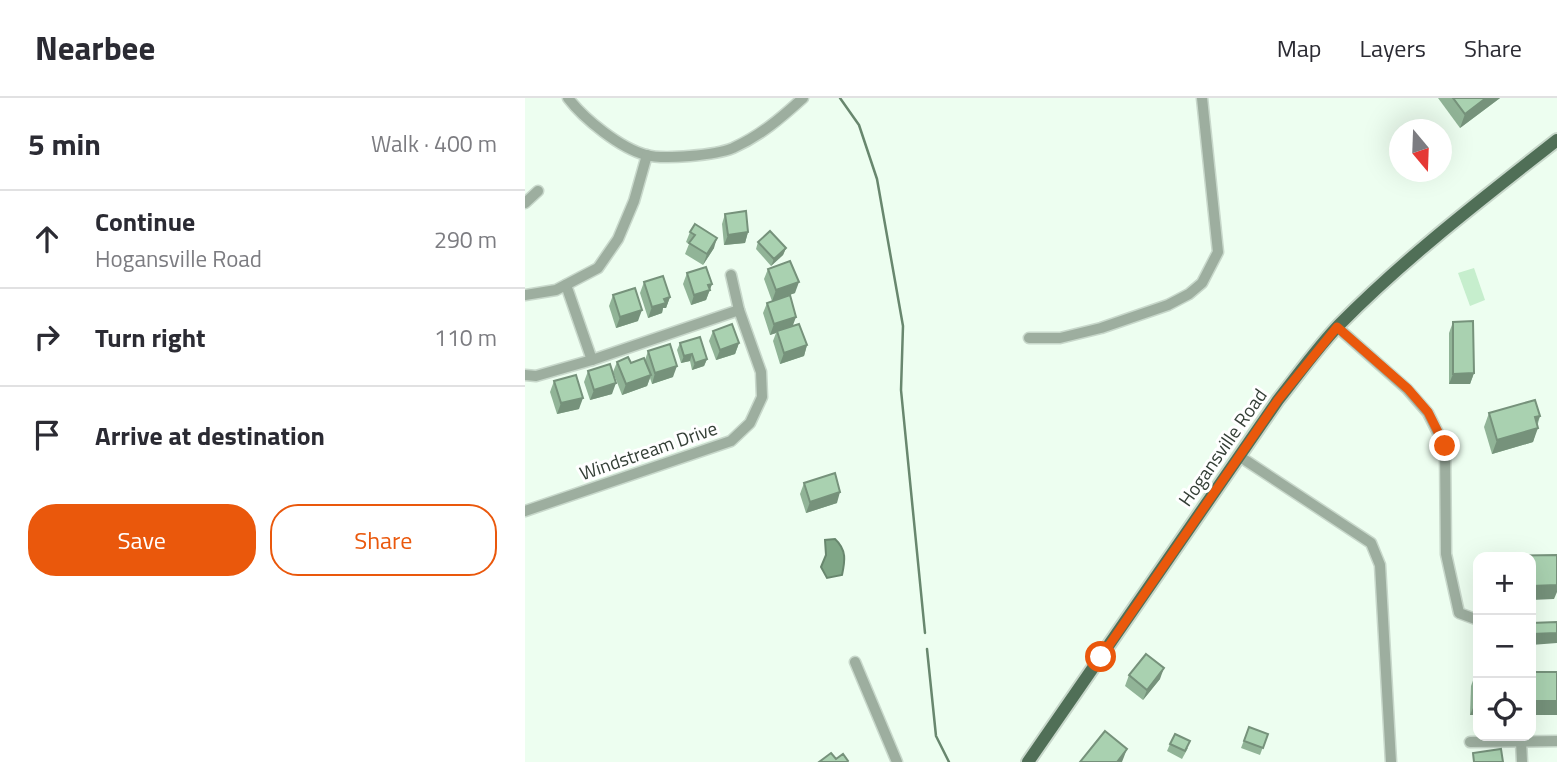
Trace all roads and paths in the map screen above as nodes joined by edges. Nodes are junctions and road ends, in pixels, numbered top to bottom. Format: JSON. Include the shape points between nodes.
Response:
{"nodes":[{"id":1,"x":568,"y":98,"type":"edge"},
{"id":2,"x":803,"y":98,"type":"edge"},
{"id":3,"x":1202,"y":98,"type":"edge"},
{"id":4,"x":1557,"y":140,"type":"edge"},
{"id":5,"x":646,"y":155,"type":"junction"},
{"id":6,"x":538,"y":191,"type":"dead end"},
{"id":7,"x":525,"y":203,"type":"edge"},
{"id":8,"x":731,"y":275,"type":"dead end"},
{"id":9,"x":566,"y":285,"type":"junction"},
{"id":10,"x":525,"y":295,"type":"edge"},
{"id":11,"x":739,"y":310,"type":"junction"},
{"id":12,"x":1337,"y":327,"type":"junction"},
{"id":13,"x":1029,"y":338,"type":"dead end"},
{"id":14,"x":592,"y":360,"type":"junction"},
{"id":15,"x":525,"y":375,"type":"edge"},
{"id":16,"x":1240,"y":456,"type":"junction"},
{"id":17,"x":525,"y":511,"type":"edge"},
{"id":18,"x":1473,"y":618,"type":"edge"},
{"id":19,"x":855,"y":662,"type":"dead end"},
{"id":20,"x":1521,"y":741,"type":"edge"},
{"id":21,"x":1536,"y":741,"type":"edge"},
{"id":22,"x":1557,"y":741,"type":"edge"},
{"id":23,"x":897,"y":762,"type":"edge"},
{"id":24,"x":1028,"y":762,"type":"edge"},
{"id":25,"x":1391,"y":762,"type":"edge"},
{"id":26,"x":1522,"y":762,"type":"edge"}],
"edges":[{"from":1,"to":5,"type":"street","via":[[609,136]]},
{"from":2,"to":5,"type":"street","via":[[768,129],[731,149],[688,156]]},
{"from":3,"to":13,"type":"street","via":[[1218,252],[1202,283],[1168,305],[1101,328],[1060,338]]},
{"from":4,"to":12,"type":"main road","name":"Hogansville Road","via":[[1432,239]]},
{"from":5,"to":9,"type":"street","via":[[618,239],[598,268]]},
{"from":6,"to":7,"type":"street"},
{"from":8,"to":11,"type":"street","name":"Windstream Drive"},
{"from":9,"to":10,"type":"street"},
{"from":9,"to":14,"type":"street"},
{"from":11,"to":14,"type":"street"},
{"from":11,"to":17,"type":"street","name":"Windstream Drive","via":[[761,372],[762,397],[750,423],[731,441]]},
{"from":12,"to":16,"type":"main road","name":"Hogansville Road"},
{"from":12,"to":18,"type":"street","via":[[1408,389],[1428,412],[1445,446],[1446,554],[1459,612]]},
{"from":14,"to":15,"type":"street","via":[[537,376]]},
{"from":16,"to":24,"type":"main road","name":"Hogansville Road"},
{"from":16,"to":25,"type":"street","via":[[1371,543],[1380,565]]},
{"from":19,"to":23,"type":"street"},
{"from":20,"to":26,"type":"street"},
{"from":21,"to":22,"type":"street"}]}
